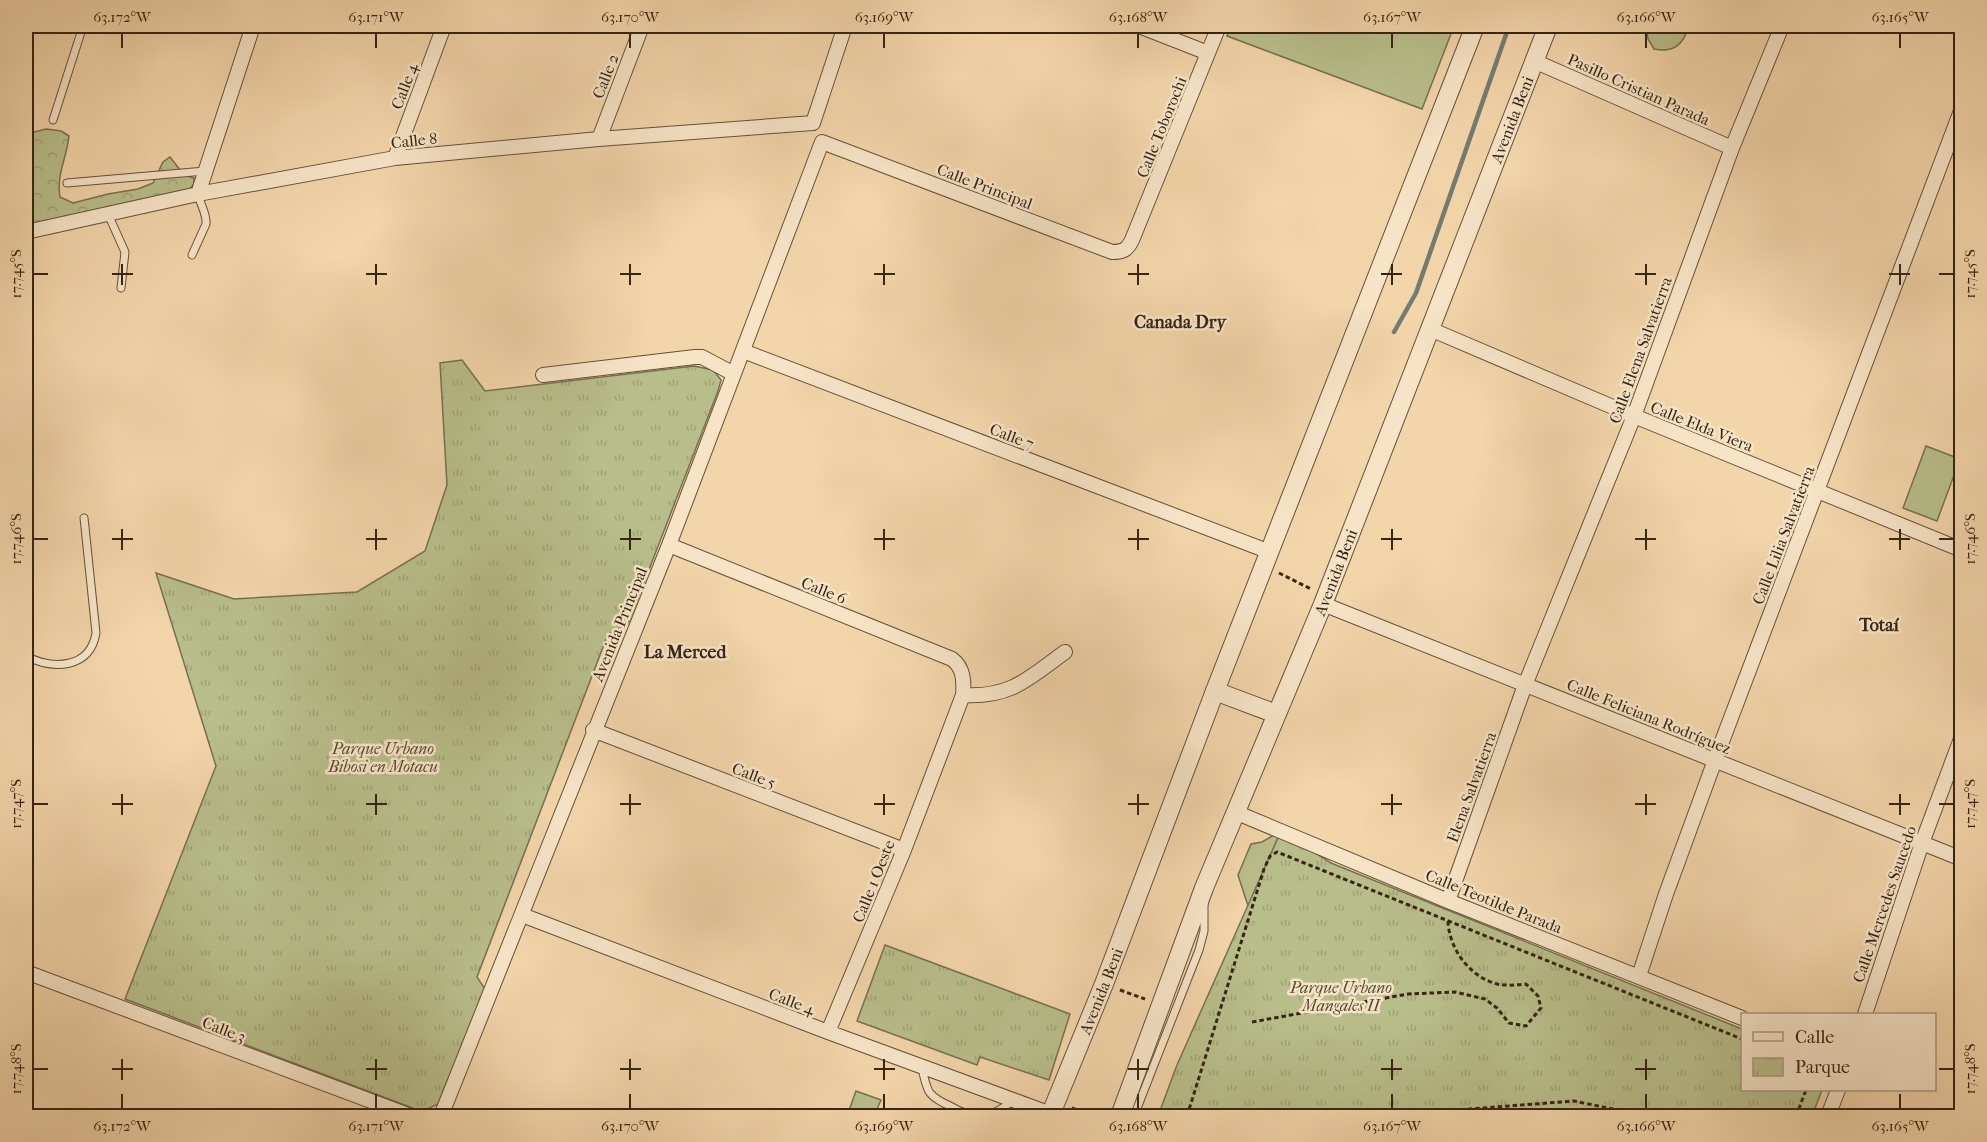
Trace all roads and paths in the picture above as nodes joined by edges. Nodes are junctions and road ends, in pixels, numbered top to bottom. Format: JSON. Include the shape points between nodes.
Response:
{"nodes":[{"id":1,"x":83,"y":26,"type":"edge"},
{"id":2,"x":253,"y":26,"type":"edge"},
{"id":3,"x":444,"y":26,"type":"edge"},
{"id":4,"x":642,"y":26,"type":"edge"},
{"id":5,"x":845,"y":26,"type":"edge"},
{"id":6,"x":1139,"y":26,"type":"edge"},
{"id":7,"x":1219,"y":26,"type":"edge"},
{"id":8,"x":1475,"y":26,"type":"edge"},
{"id":9,"x":1548,"y":26,"type":"edge"},
{"id":10,"x":1782,"y":26,"type":"edge"},
{"id":11,"x":1208,"y":53,"type":"junction"},
{"id":12,"x":1534,"y":61,"type":"junction"},
{"id":13,"x":1962,"y":108,"type":"edge"},
{"id":14,"x":53,"y":120,"type":"dead end"},
{"id":15,"x":813,"y":123,"type":"junction"},
{"id":16,"x":599,"y":139,"type":"junction"},
{"id":17,"x":822,"y":142,"type":"junction"},
{"id":18,"x":1732,"y":148,"type":"junction"},
{"id":19,"x":395,"y":158,"type":"junction"},
{"id":20,"x":206,"y":171,"type":"junction"},
{"id":21,"x":67,"y":183,"type":"dead end"},
{"id":22,"x":198,"y":194,"type":"junction"},
{"id":23,"x":108,"y":214,"type":"junction"},
{"id":24,"x":26,"y":232,"type":"edge"},
{"id":25,"x":1132,"y":240,"type":"joint"},
{"id":26,"x":192,"y":255,"type":"dead end"},
{"id":27,"x":121,"y":288,"type":"dead end"},
{"id":28,"x":1431,"y":329,"type":"junction"},
{"id":29,"x":743,"y":351,"type":"junction"},
{"id":30,"x":734,"y":374,"type":"junction"},
{"id":31,"x":543,"y":375,"type":"dead end"},
{"id":32,"x":1634,"y":416,"type":"junction"},
{"id":33,"x":1817,"y":491,"type":"junction"},
{"id":34,"x":84,"y":519,"type":"dead end"},
{"id":35,"x":669,"y":545,"type":"junction"},
{"id":36,"x":1962,"y":550,"type":"edge"},
{"id":37,"x":1267,"y":559,"type":"junction"},
{"id":38,"x":1324,"y":600,"type":"junction"},
{"id":39,"x":1065,"y":652,"type":"dead end"},
{"id":40,"x":26,"y":656,"type":"edge"},
{"id":41,"x":962,"y":672,"type":"joint"},
{"id":42,"x":1526,"y":685,"type":"junction"},
{"id":43,"x":1215,"y":691,"type":"junction"},
{"id":44,"x":963,"y":695,"type":"junction"},
{"id":45,"x":1276,"y":714,"type":"junction"},
{"id":46,"x":593,"y":730,"type":"junction"},
{"id":47,"x":1962,"y":736,"type":"edge"},
{"id":48,"x":1715,"y":760,"type":"junction"},
{"id":49,"x":1235,"y":812,"type":"junction"},
{"id":50,"x":1922,"y":843,"type":"junction"},
{"id":51,"x":904,"y":850,"type":"junction"},
{"id":52,"x":1962,"y":859,"type":"edge"},
{"id":53,"x":1203,"y":888,"type":"junction"},
{"id":54,"x":1448,"y":901,"type":"junction"},
{"id":55,"x":522,"y":915,"type":"junction"},
{"id":56,"x":1448,"y":921,"type":"junction"},
{"id":57,"x":26,"y":972,"type":"edge"},
{"id":58,"x":1640,"y":976,"type":"junction"},
{"id":59,"x":1118,"y":990,"type":"dead end"},
{"id":60,"x":1150,"y":1001,"type":"dead end"},
{"id":61,"x":1864,"y":1013,"type":"edge"},
{"id":62,"x":1741,"y":1017,"type":"edge"},
{"id":63,"x":1252,"y":1022,"type":"dead end"},
{"id":64,"x":828,"y":1032,"type":"junction"},
{"id":65,"x":1741,"y":1038,"type":"edge"},
{"id":66,"x":921,"y":1066,"type":"junction"},
{"id":67,"x":1805,"y":1091,"type":"edge"},
{"id":68,"x":1837,"y":1091,"type":"edge"},
{"id":69,"x":1013,"y":1100,"type":"junction"},
{"id":70,"x":1056,"y":1112,"type":"edge"},
{"id":71,"x":411,"y":1116,"type":"edge"},
{"id":72,"x":441,"y":1116,"type":"edge"},
{"id":73,"x":1092,"y":1116,"type":"edge"},
{"id":74,"x":1119,"y":1116,"type":"edge"},
{"id":75,"x":1134,"y":1116,"type":"edge"},
{"id":76,"x":1187,"y":1116,"type":"edge"},
{"id":77,"x":1378,"y":1116,"type":"edge"},
{"id":78,"x":1614,"y":1116,"type":"edge"},
{"id":79,"x":1796,"y":1116,"type":"edge"},
{"id":80,"x":1828,"y":1116,"type":"edge"}],
"edges":[{"from":1,"to":14,"type":"lane"},
{"from":2,"to":20,"type":"street"},
{"from":3,"to":19,"type":"street","name":"Calle 4"},
{"from":4,"to":16,"type":"street","name":"Calle 2"},
{"from":5,"to":15,"type":"street"},
{"from":6,"to":11,"type":"street"},
{"from":7,"to":11,"type":"street","name":"Calle Toborochi"},
{"from":8,"to":37,"type":"street","name":"Avenida Beni"},
{"from":9,"to":12,"type":"street","name":"Avenida Beni"},
{"from":10,"to":18,"type":"street","name":"Calle Elena Salvatierra"},
{"from":11,"to":25,"type":"street","name":"Calle Toborochi"},
{"from":12,"to":18,"type":"street","name":"Pasillo Cristian Parada"},
{"from":12,"to":28,"type":"street","name":"Avenida Beni"},
{"from":13,"to":33,"type":"street","name":"Calle Lilia Salvatierra"},
{"from":15,"to":16,"type":"street","name":"Calle 8"},
{"from":15,"to":17,"type":"street"},
{"from":16,"to":19,"type":"street","name":"Calle 8"},
{"from":17,"to":25,"type":"street","name":"Calle Principal","via":[[1112,252],[1122,252]]},
{"from":17,"to":29,"type":"street","name":"Avenida Principal"},
{"from":18,"to":32,"type":"street","name":"Calle Elena Salvatierra"},
{"from":19,"to":22,"type":"street","name":"Calle 8"},
{"from":20,"to":21,"type":"lane"},
{"from":20,"to":22,"type":"street"},
{"from":22,"to":23,"type":"street","name":"Calle 8"},
{"from":22,"to":26,"type":"lane","via":[[206,224]]},
{"from":23,"to":24,"type":"street","name":"Calle 8"},
{"from":23,"to":27,"type":"lane","via":[[125,252]]},
{"from":28,"to":32,"type":"street","name":"Calle Elda Viera"},
{"from":28,"to":38,"type":"street","name":"Avenida Beni"},
{"from":29,"to":30,"type":"street","name":"Avenida Principal"},
{"from":29,"to":37,"type":"street","name":"Calle 7"},
{"from":30,"to":31,"type":"street","via":[[695,357]]},
{"from":30,"to":35,"type":"street","name":"Avenida Principal"},
{"from":32,"to":33,"type":"street","name":"Calle Elda Viera"},
{"from":32,"to":42,"type":"street","name":"Calle Elena Salvatierra"},
{"from":33,"to":36,"type":"street","name":"Calle Elda Viera"},
{"from":33,"to":48,"type":"street","name":"Calle Lilia Salvatierra"},
{"from":34,"to":40,"type":"lane","via":[[96,633],[94,646],[75,662],[58,664]]},
{"from":35,"to":41,"type":"street","name":"Calle 6","via":[[952,659]]},
{"from":35,"to":46,"type":"street","name":"Avenida Principal"},
{"from":37,"to":38,"type":"path"},
{"from":37,"to":43,"type":"street","name":"Avenida Beni"},
{"from":38,"to":42,"type":"street","name":"Calle Feliciana Rodríguez"},
{"from":38,"to":45,"type":"street","name":"Avenida Beni"},
{"from":39,"to":44,"type":"street","via":[[1008,691]]},
{"from":41,"to":44,"type":"street","name":"Calle 1 Oeste"},
{"from":42,"to":48,"type":"street","name":"Calle Feliciana Rodríguez"},
{"from":42,"to":54,"type":"street","name":"Elena Salvatierra"},
{"from":43,"to":45,"type":"street"},
{"from":43,"to":70,"type":"street","name":"Avenida Beni"},
{"from":44,"to":51,"type":"street","name":"Calle 1 Oeste"},
{"from":45,"to":49,"type":"street","name":"Avenida Beni"},
{"from":46,"to":51,"type":"street","name":"Calle 5"},
{"from":46,"to":55,"type":"street","name":"Avenida Principal"},
{"from":47,"to":50,"type":"street","name":"Calle Mercedes Saucedo"},
{"from":48,"to":50,"type":"street","name":"Calle Feliciana Rodríguez"},
{"from":48,"to":58,"type":"street","name":"Calle Lilia Salvatierra"},
{"from":49,"to":53,"type":"street","name":"Avenida Beni"},
{"from":49,"to":54,"type":"street","name":"Calle Teotilde Parada"},
{"from":50,"to":52,"type":"street","name":"Calle Feliciana Rodríguez"},
{"from":50,"to":61,"type":"street","name":"Calle Mercedes Saucedo"},
{"from":51,"to":64,"type":"street","name":"Calle 1 Oeste"},
{"from":53,"to":74,"type":"street","name":"Avenida Beni"},
{"from":53,"to":75,"type":"lane","via":[[1205,918],[1199,950]]},
{"from":54,"to":58,"type":"street","name":"Calle Teotilde Parada"},
{"from":55,"to":64,"type":"street","name":"Calle 4"},
{"from":55,"to":72,"type":"street","name":"Avenida Principal"},
{"from":56,"to":63,"type":"path","via":[[1455,951],[1479,976],[1497,984],[1526,984],[1538,996],[1541,1008],[1526,1026],[1509,1023],[1485,999],[1455,992],[1408,994]]},
{"from":56,"to":65,"type":"path"},
{"from":56,"to":76,"type":"path","via":[[1297,859],[1277,852],[1270,856]]},
{"from":57,"to":71,"type":"street","name":"Calle 3"},
{"from":58,"to":62,"type":"street","name":"Calle Teotilde Parada"},
{"from":59,"to":60,"type":"path"},
{"from":64,"to":66,"type":"street","name":"Calle 4"},
{"from":66,"to":69,"type":"street","name":"Calle 4"},
{"from":66,"to":69,"type":"lane","via":[[930,1093],[959,1112],[986,1116],[999,1112]]},
{"from":67,"to":79,"type":"path"},
{"from":68,"to":80,"type":"street"},
{"from":69,"to":70,"type":"street","name":"Calle 4"},
{"from":70,"to":73,"type":"path"},
{"from":77,"to":78,"type":"path","via":[[1574,1101],[1613,1108]]}]}
